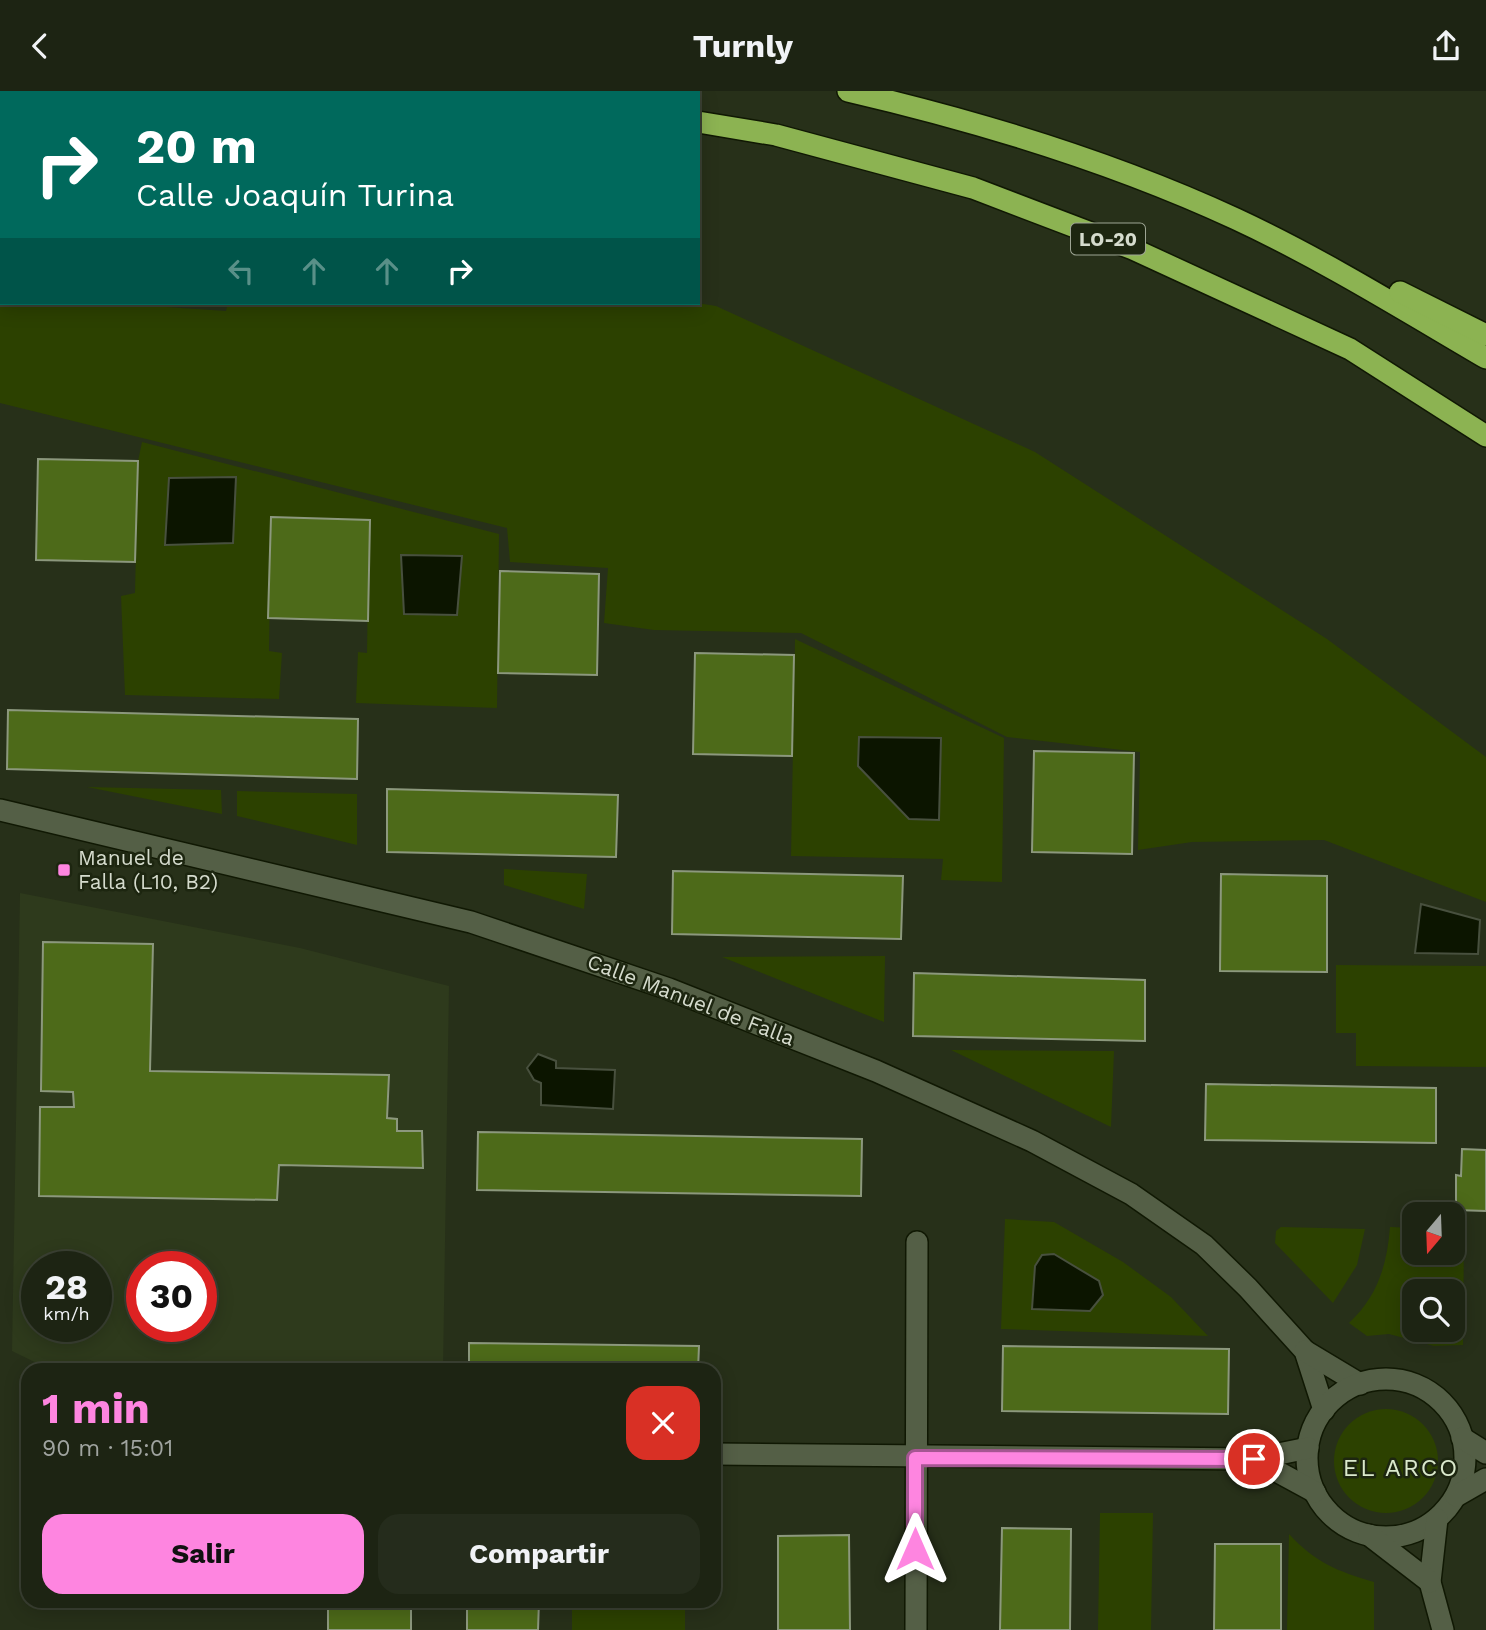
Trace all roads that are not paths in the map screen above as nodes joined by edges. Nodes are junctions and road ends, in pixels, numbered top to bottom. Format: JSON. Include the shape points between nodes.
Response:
{"nodes":[{"id":1,"x":848,"y":91,"type":"edge"},
{"id":2,"x":700,"y":122,"type":"edge"},
{"id":3,"x":1235,"y":219,"type":"junction"},
{"id":4,"x":1486,"y":335,"type":"edge"},
{"id":5,"x":1486,"y":358,"type":"edge"},
{"id":6,"x":1486,"y":436,"type":"edge"},
{"id":7,"x":0,"y":810,"type":"edge"},
{"id":8,"x":917,"y":1243,"type":"dead end"},
{"id":9,"x":1305,"y":1351,"type":"junction"},
{"id":10,"x":1360,"y":1384,"type":"junction"},
{"id":11,"x":1324,"y":1410,"type":"junction"},
{"id":12,"x":1462,"y":1438,"type":"junction"},
{"id":13,"x":1308,"y":1448,"type":"junction"},
{"id":14,"x":1486,"y":1453,"type":"edge"},
{"id":15,"x":721,"y":1454,"type":"edge"},
{"id":16,"x":915,"y":1458,"type":"junction"},
{"id":17,"x":1254,"y":1459,"type":"junction"},
{"id":18,"x":1486,"y":1479,"type":"edge"},
{"id":19,"x":1315,"y":1492,"type":"junction"},
{"id":20,"x":1455,"y":1496,"type":"junction"},
{"id":21,"x":1437,"y":1519,"type":"junction"},
{"id":22,"x":1368,"y":1535,"type":"junction"},
{"id":23,"x":1430,"y":1582,"type":"junction"},
{"id":24,"x":916,"y":1630,"type":"edge"},
{"id":25,"x":1443,"y":1630,"type":"edge"}],
"edges":[{"from":1,"to":3,"type":"highway","via":[[1027,139]]},
{"from":2,"to":6,"type":"highway","number":"LO-20","via":[[776,135],[961,184],[1133,249],[1350,349]]},
{"from":3,"to":4,"type":"highway"},
{"from":3,"to":5,"type":"highway","via":[[1388,299]]},
{"from":7,"to":9,"type":"street","name":"Calle Manuel de Falla","via":[[471,922],[669,989],[876,1071],[1032,1141],[1131,1194],[1204,1245]]},
{"from":8,"to":16,"type":"street"},
{"from":9,"to":10,"type":"street","name":"Calle Manuel de Falla"},
{"from":9,"to":11,"type":"street","name":"Calle Manuel de Falla"},
{"from":10,"to":11,"type":"street"},
{"from":10,"to":12,"type":"street","via":[[1383,1379],[1407,1382],[1429,1392],[1447,1407]]},
{"from":11,"to":13,"type":"street"},
{"from":12,"to":14,"type":"street"},
{"from":12,"to":20,"type":"street","via":[[1464,1476]]},
{"from":13,"to":17,"type":"street"},
{"from":13,"to":19,"type":"street"},
{"from":15,"to":16,"type":"street"},
{"from":16,"to":17,"type":"street"},
{"from":16,"to":24,"type":"street"},
{"from":17,"to":19,"type":"street"},
{"from":18,"to":20,"type":"street"},
{"from":19,"to":22,"type":"street","via":[[1328,1512],[1346,1527]]},
{"from":20,"to":21,"type":"street"},
{"from":21,"to":22,"type":"street","via":[[1415,1532],[1392,1537]]},
{"from":21,"to":23,"type":"street"},
{"from":22,"to":23,"type":"street"},
{"from":23,"to":25,"type":"street"}]}
